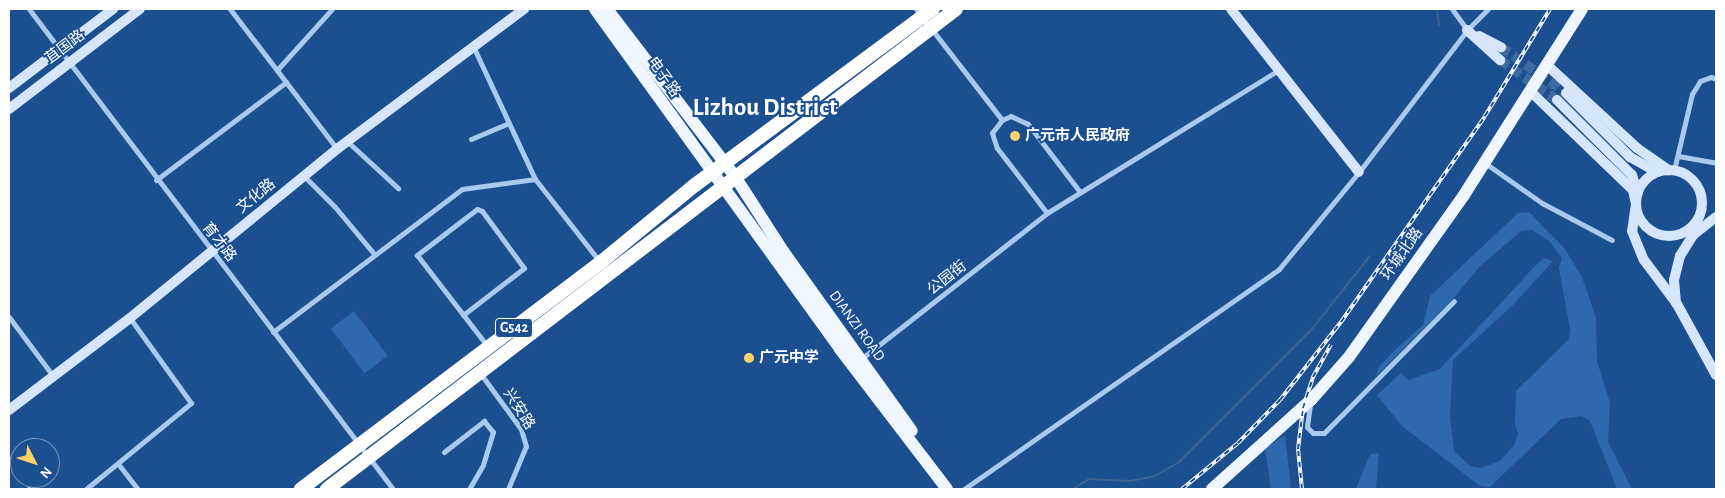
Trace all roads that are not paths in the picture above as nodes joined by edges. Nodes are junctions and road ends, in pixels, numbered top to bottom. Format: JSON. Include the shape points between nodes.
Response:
{"nodes":[{"id":1,"x":29,"y":9,"type":"edge"},
{"id":2,"x":113,"y":9,"type":"edge"},
{"id":3,"x":140,"y":9,"type":"edge"},
{"id":4,"x":230,"y":9,"type":"edge"},
{"id":5,"x":332,"y":9,"type":"edge"},
{"id":6,"x":524,"y":9,"type":"edge"},
{"id":7,"x":595,"y":9,"type":"edge"},
{"id":8,"x":607,"y":9,"type":"edge"},
{"id":9,"x":956,"y":9,"type":"edge"},
{"id":10,"x":1230,"y":9,"type":"edge"},
{"id":11,"x":1452,"y":9,"type":"edge"},
{"id":12,"x":1488,"y":9,"type":"edge"},
{"id":13,"x":1582,"y":9,"type":"edge"},
{"id":14,"x":924,"y":12,"type":"edge"},
{"id":15,"x":931,"y":29,"type":"junction"},
{"id":16,"x":1467,"y":30,"type":"junction"},
{"id":17,"x":473,"y":46,"type":"junction"},
{"id":18,"x":1501,"y":47,"type":"tunnel mouth"},
{"id":19,"x":60,"y":49,"type":"junction"},
{"id":20,"x":1500,"y":60,"type":"tunnel mouth"},
{"id":21,"x":68,"y":64,"type":"junction"},
{"id":22,"x":1547,"y":65,"type":"junction"},
{"id":23,"x":277,"y":70,"type":"junction"},
{"id":24,"x":1277,"y":70,"type":"junction"},
{"id":25,"x":1716,"y":79,"type":"edge"},
{"id":26,"x":286,"y":82,"type":"junction"},
{"id":27,"x":9,"y":88,"type":"edge"},
{"id":28,"x":1530,"y":91,"type":"junction"},
{"id":29,"x":1566,"y":93,"type":"tunnel mouth"},
{"id":30,"x":1557,"y":100,"type":"tunnel mouth"},
{"id":31,"x":9,"y":110,"type":"edge"},
{"id":32,"x":1002,"y":120,"type":"junction"},
{"id":33,"x":509,"y":123,"type":"junction"},
{"id":34,"x":471,"y":139,"type":"dead end"},
{"id":35,"x":349,"y":143,"type":"junction"},
{"id":36,"x":337,"y":149,"type":"junction"},
{"id":37,"x":1678,"y":156,"type":"junction"},
{"id":38,"x":725,"y":163,"type":"junction"},
{"id":39,"x":1484,"y":163,"type":"junction"},
{"id":40,"x":1716,"y":163,"type":"edge"},
{"id":41,"x":1671,"y":170,"type":"junction"},
{"id":42,"x":1359,"y":172,"type":"junction"},
{"id":43,"x":1657,"y":172,"type":"junction"},
{"id":44,"x":712,"y":173,"type":"junction"},
{"id":45,"x":304,"y":176,"type":"junction"},
{"id":46,"x":736,"y":178,"type":"junction"},
{"id":47,"x":535,"y":179,"type":"junction"},
{"id":48,"x":156,"y":180,"type":"junction"},
{"id":49,"x":398,"y":188,"type":"dead end"},
{"id":50,"x":724,"y":189,"type":"junction"},
{"id":51,"x":1080,"y":192,"type":"junction"},
{"id":52,"x":1638,"y":193,"type":"junction"},
{"id":53,"x":1636,"y":204,"type":"junction"},
{"id":54,"x":1047,"y":213,"type":"junction"},
{"id":55,"x":1701,"y":214,"type":"junction"},
{"id":56,"x":1716,"y":218,"type":"edge"},
{"id":57,"x":1696,"y":232,"type":"junction"},
{"id":58,"x":1676,"y":236,"type":"junction"},
{"id":59,"x":1612,"y":240,"type":"dead end"},
{"id":60,"x":211,"y":252,"type":"junction"},
{"id":61,"x":375,"y":255,"type":"junction"},
{"id":62,"x":600,"y":263,"type":"junction"},
{"id":63,"x":1454,"y":301,"type":"dead end"},
{"id":64,"x":1677,"y":304,"type":"junction"},
{"id":65,"x":463,"y":315,"type":"junction"},
{"id":66,"x":9,"y":316,"type":"edge"},
{"id":67,"x":130,"y":318,"type":"junction"},
{"id":68,"x":273,"y":332,"type":"junction"},
{"id":69,"x":488,"y":348,"type":"junction"},
{"id":70,"x":861,"y":359,"type":"junction"},
{"id":71,"x":480,"y":372,"type":"junction"},
{"id":72,"x":1716,"y":375,"type":"edge"},
{"id":73,"x":53,"y":377,"type":"junction"},
{"id":74,"x":1312,"y":400,"type":"junction"},
{"id":75,"x":9,"y":410,"type":"edge"},
{"id":76,"x":385,"y":425,"type":"junction"},
{"id":77,"x":394,"y":438,"type":"junction"},
{"id":78,"x":359,"y":445,"type":"junction"},
{"id":79,"x":444,"y":452,"type":"dead end"},
{"id":80,"x":369,"y":456,"type":"junction"},
{"id":81,"x":340,"y":459,"type":"junction"},
{"id":82,"x":119,"y":465,"type":"junction"},
{"id":83,"x":350,"y":472,"type":"junction"},
{"id":84,"x":86,"y":489,"type":"edge"},
{"id":85,"x":138,"y":489,"type":"edge"},
{"id":86,"x":301,"y":489,"type":"edge"},
{"id":87,"x":327,"y":489,"type":"edge"},
{"id":88,"x":393,"y":489,"type":"edge"},
{"id":89,"x":469,"y":489,"type":"edge"},
{"id":90,"x":508,"y":489,"type":"edge"},
{"id":91,"x":947,"y":489,"type":"edge"},
{"id":92,"x":955,"y":489,"type":"edge"},
{"id":93,"x":964,"y":489,"type":"edge"},
{"id":94,"x":1212,"y":489,"type":"edge"}],
"edges":[{"from":1,"to":19,"type":"street","name":"育才路"},
{"from":2,"to":19,"type":"street","name":"苴国路"},
{"from":3,"to":21,"type":"street","name":"苴国路"},
{"from":4,"to":23,"type":"street"},
{"from":5,"to":23,"type":"street"},
{"from":6,"to":17,"type":"street","name":"文化路"},
{"from":7,"to":44,"type":"main road","name":"电子路"},
{"from":8,"to":38,"type":"main road","name":"电子路"},
{"from":9,"to":15,"type":"highway","number":"G542"},
{"from":10,"to":24,"type":"street"},
{"from":11,"to":16,"type":"street"},
{"from":12,"to":16,"type":"street"},
{"from":13,"to":22,"type":"main road","name":"环城北路"},
{"from":14,"to":15,"type":"street"},
{"from":14,"to":38,"type":"highway","number":"G542"},
{"from":15,"to":32,"type":"street"},
{"from":15,"to":46,"type":"highway","number":"G542"},
{"from":16,"to":18,"type":"street"},
{"from":16,"to":20,"type":"street"},
{"from":16,"to":42,"type":"street"},
{"from":17,"to":33,"type":"street"},
{"from":17,"to":35,"type":"street","name":"文化路"},
{"from":19,"to":21,"type":"street","name":"育才路"},
{"from":19,"to":27,"type":"street","name":"苴国路"},
{"from":21,"to":31,"type":"street","name":"苴国路"},
{"from":21,"to":48,"type":"street","name":"育才路"},
{"from":22,"to":28,"type":"main road","name":"环城北路"},
{"from":22,"to":41,"type":"street","via":[[1637,148]]},
{"from":23,"to":26,"type":"street"},
{"from":24,"to":42,"type":"street"},
{"from":24,"to":51,"type":"street"},
{"from":25,"to":37,"type":"street","via":[[1711,77],[1700,81],[1692,94]]},
{"from":26,"to":36,"type":"street"},
{"from":26,"to":48,"type":"street"},
{"from":28,"to":39,"type":"main road","name":"环城北路"},
{"from":28,"to":53,"type":"street","via":[[1623,179],[1632,190]]},
{"from":29,"to":43,"type":"street","via":[[1630,157],[1642,167]]},
{"from":30,"to":52,"type":"street","via":[[1632,175]]},
{"from":32,"to":51,"type":"street","via":[[1012,116],[1028,124]]},
{"from":32,"to":54,"type":"street","via":[[992,133],[997,148]]},
{"from":33,"to":34,"type":"street"},
{"from":33,"to":47,"type":"street"},
{"from":35,"to":36,"type":"street","name":"文化路"},
{"from":35,"to":49,"type":"street"},
{"from":36,"to":45,"type":"street","name":"文化路"},
{"from":37,"to":40,"type":"street"},
{"from":37,"to":41,"type":"street"},
{"from":38,"to":44,"type":"highway","number":"G542"},
{"from":38,"to":46,"type":"main road","name":"电子路"},
{"from":39,"to":59,"type":"street","via":[[1542,203]]},
{"from":39,"to":74,"type":"main road","name":"环城北路","via":[[1349,357]]},
{"from":41,"to":43,"type":"street"},
{"from":41,"to":55,"type":"street","via":[[1685,174],[1698,186],[1702,197]]},
{"from":42,"to":93,"type":"street","via":[[1279,269]]},
{"from":43,"to":52,"type":"street","via":[[1647,178]]},
{"from":44,"to":50,"type":"main road","name":"电子路"},
{"from":44,"to":62,"type":"highway","number":"G542"},
{"from":45,"to":60,"type":"street","name":"文化路"},
{"from":45,"to":61,"type":"street"},
{"from":46,"to":50,"type":"highway","number":"G542"},
{"from":46,"to":70,"type":"main road","name":"DIANZI ROAD","via":[[783,251]]},
{"from":47,"to":61,"type":"street","via":[[462,189]]},
{"from":47,"to":62,"type":"street"},
{"from":48,"to":60,"type":"street","name":"育才路"},
{"from":50,"to":71,"type":"highway","number":"G542"},
{"from":50,"to":91,"type":"main road","name":"DIANZI ROAD"},
{"from":51,"to":54,"type":"street","name":"公园街"},
{"from":52,"to":53,"type":"street"},
{"from":53,"to":58,"type":"street","via":[[1641,221],[1648,230],[1664,236]]},
{"from":53,"to":64,"type":"street","via":[[1632,230],[1644,260]]},
{"from":54,"to":70,"type":"street","name":"公园街"},
{"from":55,"to":57,"type":"street"},
{"from":55,"to":58,"type":"street","via":[[1691,228]]},
{"from":56,"to":57,"type":"street"},
{"from":57,"to":58,"type":"street"},
{"from":57,"to":64,"type":"street","via":[[1677,264],[1674,280]]},
{"from":60,"to":67,"type":"street","name":"文化路"},
{"from":60,"to":68,"type":"street","name":"育才路"},
{"from":61,"to":68,"type":"street"},
{"from":62,"to":69,"type":"highway","number":"G542"},
{"from":63,"to":74,"type":"street","via":[[1322,434],[1313,433],[1306,424]]},
{"from":64,"to":72,"type":"street"},
{"from":65,"to":65,"type":"street","via":[[524,268],[482,211],[477,209],[418,254]]},
{"from":65,"to":69,"type":"street"},
{"from":66,"to":73,"type":"street"},
{"from":67,"to":73,"type":"street","name":"文化路"},
{"from":67,"to":82,"type":"street","via":[[191,403]]},
{"from":68,"to":78,"type":"street","name":"育才路"},
{"from":69,"to":76,"type":"highway","number":"G542"},
{"from":70,"to":92,"type":"main road","name":"DIANZI ROAD"},
{"from":71,"to":77,"type":"highway","number":"G542"},
{"from":71,"to":90,"type":"street","name":"兴安路","via":[[521,429],[526,446]]},
{"from":73,"to":75,"type":"street","name":"文化路"},
{"from":74,"to":94,"type":"main road","name":"环城北路"},
{"from":76,"to":77,"type":"main road"},
{"from":76,"to":78,"type":"highway","number":"G542"},
{"from":77,"to":80,"type":"highway","number":"G542"},
{"from":78,"to":80,"type":"street","name":"育才路"},
{"from":78,"to":81,"type":"highway","number":"G542"},
{"from":79,"to":89,"type":"street","via":[[484,421],[493,432],[483,465]]},
{"from":80,"to":83,"type":"highway","number":"G542"},
{"from":80,"to":88,"type":"street","name":"育才路"},
{"from":81,"to":83,"type":"main road"},
{"from":81,"to":86,"type":"highway","number":"G542"},
{"from":82,"to":84,"type":"street"},
{"from":82,"to":85,"type":"street"},
{"from":83,"to":87,"type":"highway","number":"G542"}]}
